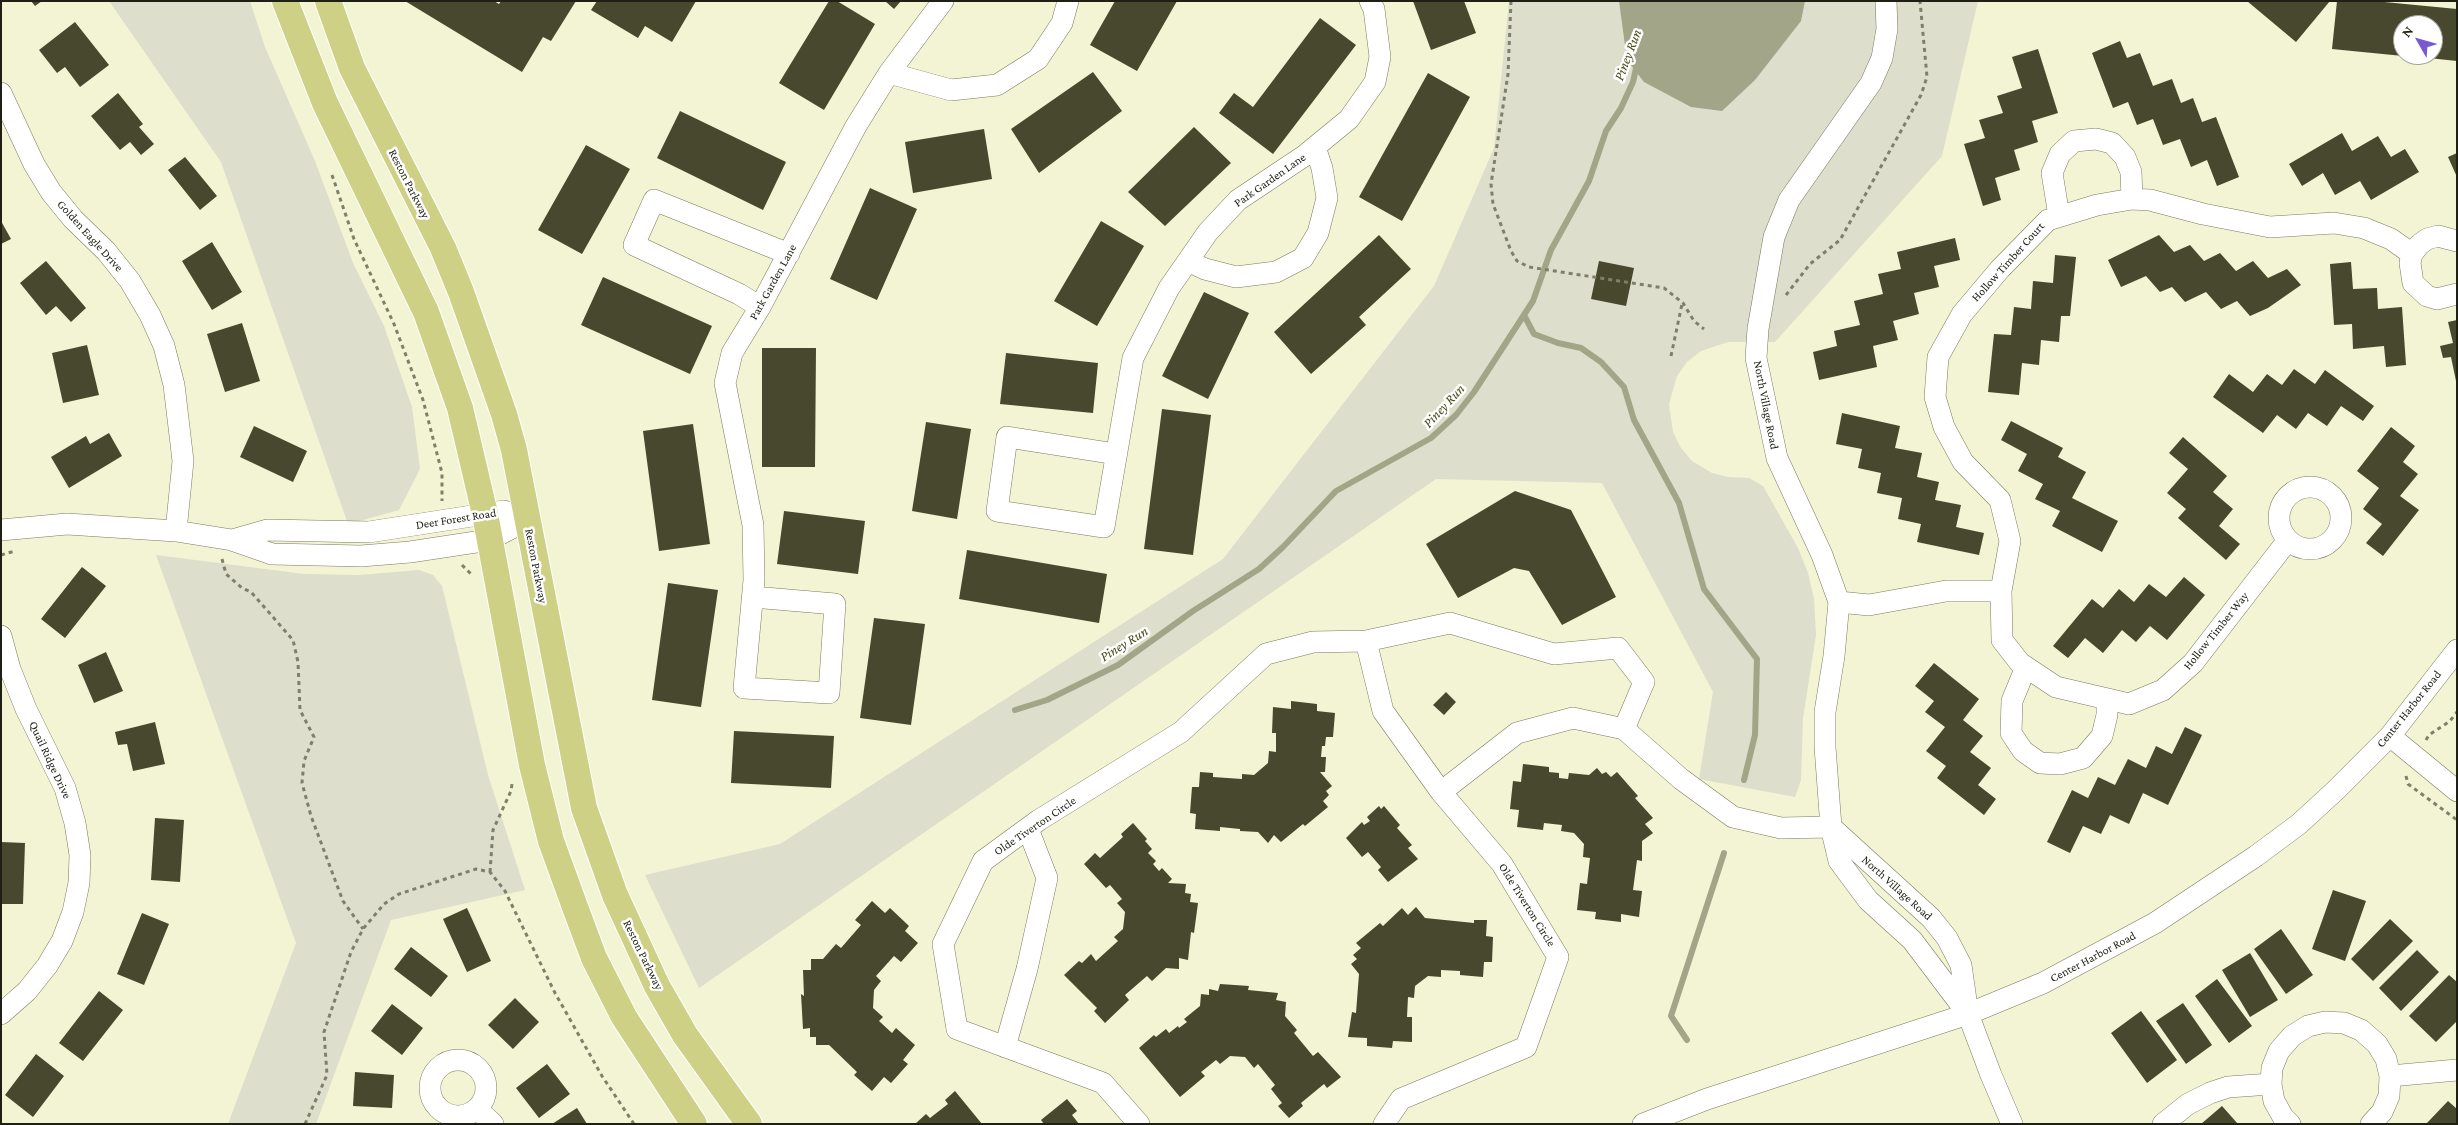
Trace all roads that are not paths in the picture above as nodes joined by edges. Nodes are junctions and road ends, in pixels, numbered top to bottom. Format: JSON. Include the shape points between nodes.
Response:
{"nodes":[{"id":1,"x":285,"y":1,"type":"edge"},
{"id":2,"x":328,"y":1,"type":"edge"},
{"id":3,"x":943,"y":1,"type":"edge"},
{"id":4,"x":1068,"y":1,"type":"edge"},
{"id":5,"x":1370,"y":1,"type":"edge"},
{"id":6,"x":1886,"y":1,"type":"edge"},
{"id":7,"x":889,"y":73,"type":"junction"},
{"id":8,"x":1,"y":92,"type":"edge"},
{"id":9,"x":1315,"y":147,"type":"junction"},
{"id":10,"x":2132,"y":199,"type":"junction"},
{"id":11,"x":2059,"y":216,"type":"junction"},
{"id":12,"x":2457,"y":241,"type":"edge"},
{"id":13,"x":789,"y":254,"type":"junction"},
{"id":14,"x":2412,"y":254,"type":"junction"},
{"id":15,"x":1188,"y":261,"type":"junction"},
{"id":16,"x":2457,"y":294,"type":"edge"},
{"id":17,"x":760,"y":307,"type":"junction"},
{"id":18,"x":1116,"y":454,"type":"junction"},
{"id":19,"x":485,"y":514,"type":"junction"},
{"id":20,"x":527,"y":520,"type":"junction"},
{"id":21,"x":1,"y":530,"type":"edge"},
{"id":22,"x":176,"y":531,"type":"junction"},
{"id":23,"x":232,"y":540,"type":"junction"},
{"id":24,"x":489,"y":540,"type":"junction"},
{"id":25,"x":2288,"y":540,"type":"dead end"},
{"id":26,"x":2001,"y":591,"type":"junction"},
{"id":27,"x":753,"y":597,"type":"junction"},
{"id":28,"x":1839,"y":602,"type":"junction"},
{"id":29,"x":1,"y":636,"type":"edge"},
{"id":30,"x":1366,"y":640,"type":"junction"},
{"id":31,"x":2457,"y":650,"type":"edge"},
{"id":32,"x":2026,"y":667,"type":"junction"},
{"id":33,"x":2107,"y":699,"type":"junction"},
{"id":34,"x":1624,"y":729,"type":"junction"},
{"id":35,"x":2390,"y":736,"type":"junction"},
{"id":36,"x":2457,"y":791,"type":"edge"},
{"id":37,"x":1441,"y":792,"type":"junction"},
{"id":38,"x":1831,"y":827,"type":"junction"},
{"id":39,"x":1028,"y":829,"type":"junction"},
{"id":40,"x":1,"y":1014,"type":"edge"},
{"id":41,"x":1968,"y":1014,"type":"junction"},
{"id":42,"x":1005,"y":1047,"type":"junction"},
{"id":43,"x":2457,"y":1070,"type":"edge"},
{"id":44,"x":2390,"y":1076,"type":"junction"},
{"id":45,"x":2271,"y":1084,"type":"junction"},
{"id":46,"x":476,"y":1109,"type":"dead end"},
{"id":47,"x":492,"y":1124,"type":"edge"},
{"id":48,"x":694,"y":1124,"type":"edge"},
{"id":49,"x":749,"y":1124,"type":"edge"},
{"id":50,"x":1139,"y":1124,"type":"edge"},
{"id":51,"x":1384,"y":1124,"type":"edge"},
{"id":52,"x":1643,"y":1124,"type":"edge"},
{"id":53,"x":2012,"y":1124,"type":"edge"},
{"id":54,"x":2163,"y":1124,"type":"edge"},
{"id":55,"x":2290,"y":1124,"type":"edge"},
{"id":56,"x":2372,"y":1124,"type":"edge"}],
"edges":[{"from":1,"to":19,"type":"main road","via":[[325,103],[426,312],[460,408]]},
{"from":2,"to":20,"type":"main road","name":"Reston Parkway","via":[[352,68],[461,292],[504,414]]},
{"from":3,"to":7,"type":"street","name":"Park Garden Lane"},
{"from":4,"to":7,"type":"street","via":[[1062,24],[1038,59],[998,85],[951,90]]},
{"from":5,"to":9,"type":"street","name":"Park Garden Lane","via":[[1374,9],[1380,57],[1375,82],[1349,119]]},
{"from":6,"to":28,"type":"street","name":"North Village Road","via":[[1887,29],[1882,58],[1871,83],[1789,200],[1774,237],[1758,329],[1756,358],[1777,458],[1822,555]]},
{"from":7,"to":13,"type":"street","name":"Park Garden Lane","via":[[856,126]]},
{"from":8,"to":22,"type":"street","name":"Golden Eagle Drive","via":[[34,164],[51,192],[130,281],[164,346],[174,385],[183,461]]},
{"from":9,"to":15,"type":"street","name":"Park Garden Lane","via":[[1238,200],[1208,232]]},
{"from":9,"to":15,"type":"street","name":"Park Garden Lane","via":[[1327,198],[1318,233],[1303,258],[1276,272],[1236,277]]},
{"from":10,"to":11,"type":"street","name":"Hollow Timber Court"},
{"from":10,"to":11,"type":"street","via":[[2131,172],[2125,156],[2112,143],[2096,139],[2074,141],[2060,154],[2052,173]]},
{"from":10,"to":14,"type":"street","name":"Hollow Timber Court","via":[[2150,200],[2270,227],[2334,223],[2364,228],[2391,239]]},
{"from":11,"to":26,"type":"street","name":"Hollow Timber Court","via":[[2048,220],[2000,269],[1962,314],[1938,357],[1935,397],[1944,427],[1963,462],[2000,500],[2010,541]]},
{"from":12,"to":14,"type":"street","via":[[2438,236],[2427,239]]},
{"from":13,"to":17,"type":"street","name":"Park Garden Lane"},
{"from":13,"to":17,"type":"street","via":[[654,200],[634,246],[739,294]]},
{"from":14,"to":16,"type":"street","via":[[2410,273],[2419,290],[2437,298]]},
{"from":15,"to":18,"type":"street","name":"Park Garden Lane","via":[[1169,288],[1133,358]]},
{"from":17,"to":27,"type":"street","name":"Park Garden Lane","via":[[732,353],[725,383],[753,525]]},
{"from":18,"to":18,"type":"street","name":"Park Garden Lane","via":[[1104,527],[997,511],[1007,437]]},
{"from":19,"to":20,"type":"street","name":"Deer Forest Road","via":[[504,511]]},
{"from":19,"to":23,"type":"street","name":"Deer Forest Road","via":[[368,532],[267,530]]},
{"from":19,"to":24,"type":"main road"},
{"from":20,"to":24,"type":"street","name":"Deer Forest Road"},
{"from":20,"to":49,"type":"main road","name":"Reston Parkway","via":[[584,808],[615,895],[684,1034]]},
{"from":21,"to":22,"type":"street","name":"Deer Forest Road","via":[[67,524]]},
{"from":22,"to":23,"type":"street","name":"Deer Forest Road"},
{"from":23,"to":24,"type":"street","name":"Deer Forest Road","via":[[272,554],[304,556],[410,552]]},
{"from":24,"to":48,"type":"main road","via":[[532,764],[554,850],[594,958],[620,1008]]},
{"from":25,"to":33,"type":"street","name":"Hollow Timber Way","via":[[2192,663],[2163,690],[2129,704]]},
{"from":26,"to":28,"type":"street","via":[[1946,590],[1869,605]]},
{"from":26,"to":32,"type":"street","name":"Hollow Timber Way","via":[[2002,640]]},
{"from":27,"to":27,"type":"street","name":"Park Garden Lane","via":[[744,688],[829,693],[835,604]]},
{"from":28,"to":38,"type":"street","name":"North Village Road","via":[[1825,712]]},
{"from":29,"to":40,"type":"street","name":"Quail Ridge Drive","via":[[26,709],[65,788],[80,855],[73,912],[62,941],[27,991]]},
{"from":30,"to":34,"type":"street","name":"Olde Tiverton Circle","via":[[1450,622],[1554,654],[1618,648],[1644,682]]},
{"from":30,"to":37,"type":"street","name":"Olde Tiverton Circle","via":[[1383,711]]},
{"from":30,"to":39,"type":"street","name":"Olde Tiverton Circle","via":[[1313,642],[1266,654],[1181,732]]},
{"from":31,"to":35,"type":"street","name":"Center Harbor Road"},
{"from":32,"to":33,"type":"street","name":"Hollow Timber Way","via":[[2056,687]]},
{"from":32,"to":33,"type":"street","via":[[2012,701],[2011,734],[2023,751],[2040,763],[2060,764],[2083,758],[2102,736]]},
{"from":34,"to":37,"type":"street","via":[[1573,718],[1517,733]]},
{"from":34,"to":38,"type":"street","via":[[1681,779],[1733,817],[1781,828]]},
{"from":35,"to":36,"type":"street"},
{"from":35,"to":41,"type":"street","name":"Center Harbor Road","via":[[2298,824],[2204,892],[2103,953],[2043,983]]},
{"from":37,"to":51,"type":"street","name":"Olde Tiverton Circle","via":[[1502,864],[1558,957],[1526,1047],[1401,1099]]},
{"from":38,"to":41,"type":"street","name":"North Village Road","via":[[1839,862],[1851,880],[1912,940]]},
{"from":38,"to":41,"type":"street","name":"North Village Road","via":[[1931,918],[1947,938],[1961,965]]},
{"from":39,"to":42,"type":"street","via":[[1047,878],[1027,969]]},
{"from":39,"to":42,"type":"street","name":"Olde Tiverton Circle","via":[[983,861],[943,944],[957,1029]]},
{"from":41,"to":52,"type":"street","name":"Center Harbor Road","via":[[1707,1099]]},
{"from":41,"to":53,"type":"street","name":"North Village Road"},
{"from":42,"to":50,"type":"street","name":"Olde Tiverton Circle","via":[[1103,1083]]},
{"from":43,"to":44,"type":"street"},
{"from":44,"to":45,"type":"street","via":[[2386,1059],[2377,1044],[2362,1030],[2344,1023],[2325,1022],[2308,1026],[2292,1036],[2279,1051],[2272,1068]]},
{"from":44,"to":56,"type":"street","via":[[2389,1096]]},
{"from":45,"to":54,"type":"street","via":[[2228,1087],[2210,1093],[2188,1104]]},
{"from":45,"to":55,"type":"street","via":[[2274,1101]]},
{"from":46,"to":47,"type":"street"}]}
